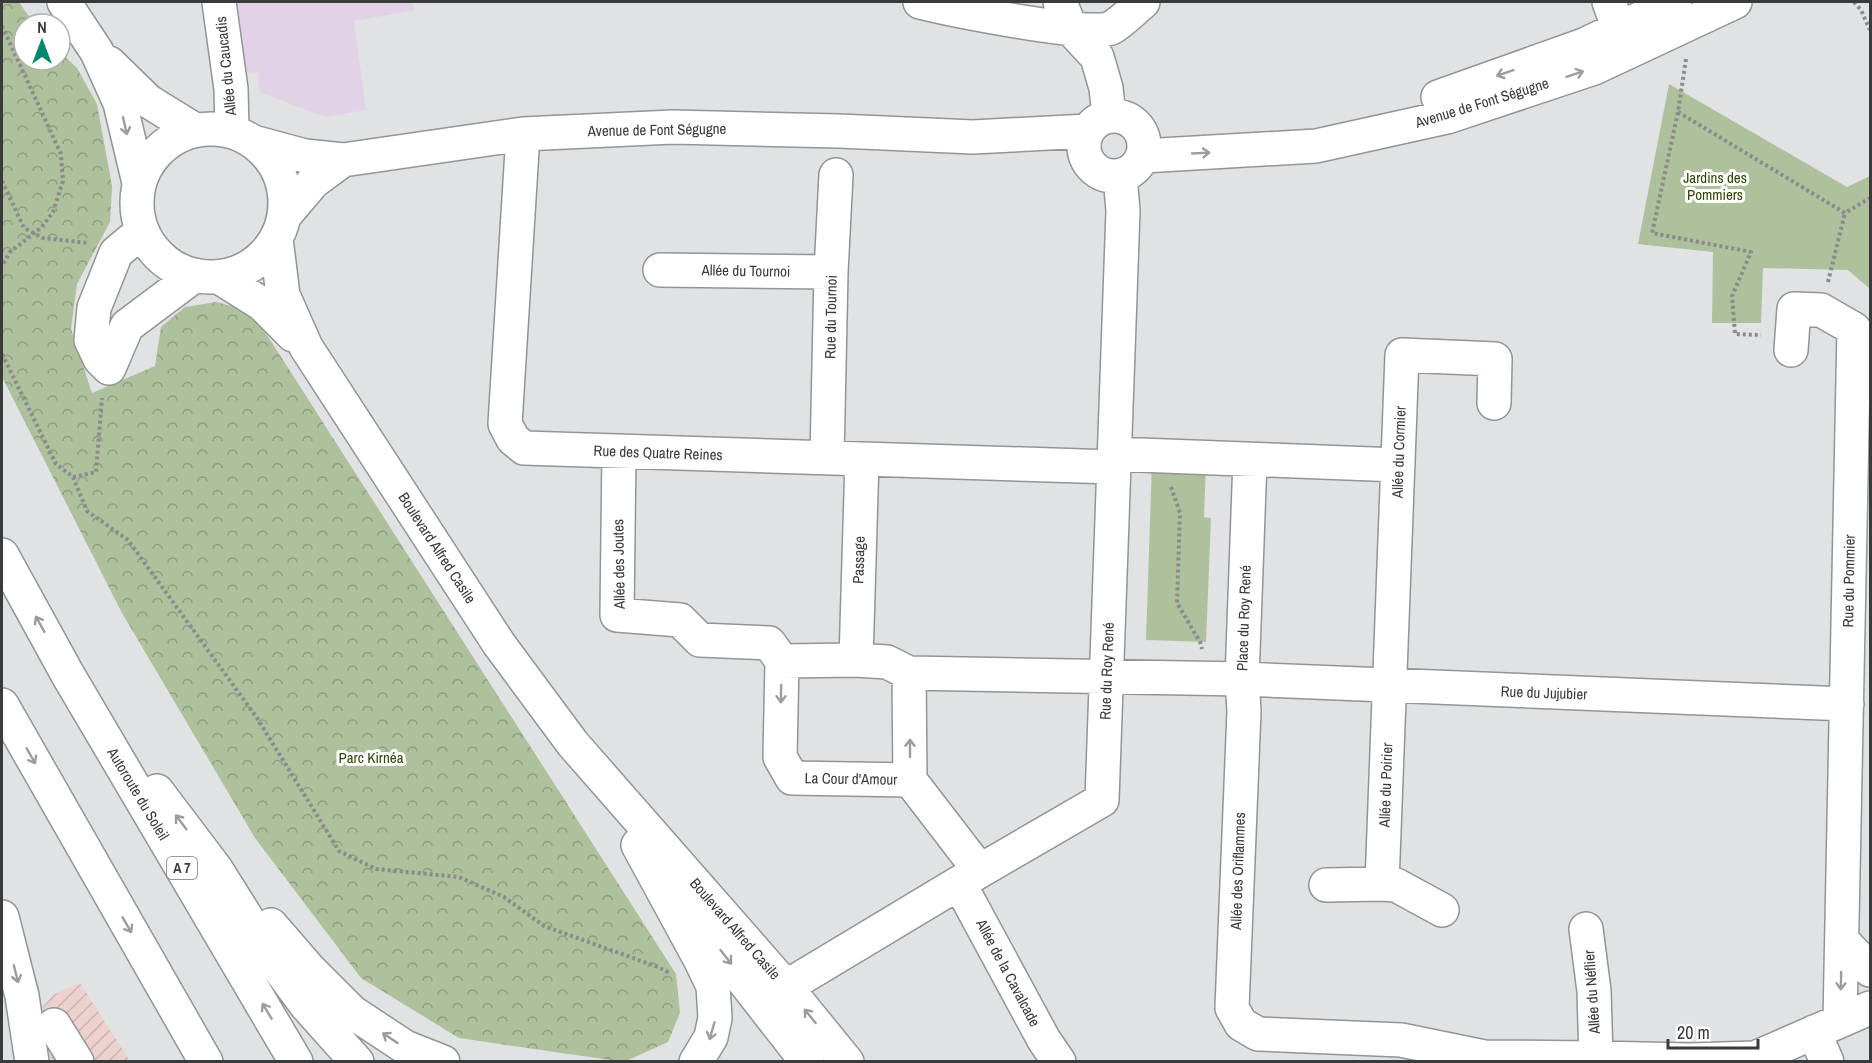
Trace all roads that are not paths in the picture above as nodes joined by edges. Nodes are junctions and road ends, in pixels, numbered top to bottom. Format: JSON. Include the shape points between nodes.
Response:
{"nodes":[{"id":1,"x":64,"y":2,"type":"edge"},
{"id":2,"x":219,"y":2,"type":"edge"},
{"id":3,"x":920,"y":2,"type":"edge"},
{"id":4,"x":1143,"y":2,"type":"edge"},
{"id":5,"x":1675,"y":2,"type":"edge"},
{"id":6,"x":1735,"y":2,"type":"edge"},
{"id":7,"x":1065,"y":15,"type":"edge"},
{"id":8,"x":1614,"y":15,"type":"edge"},
{"id":9,"x":97,"y":52,"type":"junction"},
{"id":10,"x":195,"y":130,"type":"junction"},
{"id":11,"x":523,"y":135,"type":"junction"},
{"id":12,"x":1094,"y":135,"type":"junction"},
{"id":13,"x":244,"y":137,"type":"junction"},
{"id":14,"x":1135,"y":156,"type":"junction"},
{"id":15,"x":343,"y":160,"type":"junction"},
{"id":16,"x":837,"y":175,"type":"dead end"},
{"id":17,"x":139,"y":183,"type":"junction"},
{"id":18,"x":281,"y":227,"type":"junction"},
{"id":19,"x":142,"y":231,"type":"junction"},
{"id":20,"x":660,"y":270,"type":"dead end"},
{"id":21,"x":831,"y":273,"type":"junction"},
{"id":22,"x":207,"y":276,"type":"junction"},
{"id":23,"x":1792,"y":343,"type":"road end"},
{"id":24,"x":306,"y":347,"type":"junction"},
{"id":25,"x":1494,"y":403,"type":"dead end"},
{"id":26,"x":619,"y":452,"type":"junction"},
{"id":27,"x":827,"y":458,"type":"junction"},
{"id":28,"x":862,"y":460,"type":"junction"},
{"id":29,"x":1250,"y":460,"type":"junction"},
{"id":30,"x":1113,"y":461,"type":"junction"},
{"id":31,"x":1398,"y":465,"type":"junction"},
{"id":32,"x":2,"y":555,"type":"edge"},
{"id":33,"x":856,"y":660,"type":"junction"},
{"id":34,"x":782,"y":661,"type":"junction"},
{"id":35,"x":909,"y":673,"type":"junction"},
{"id":36,"x":68,"y":675,"type":"junction"},
{"id":37,"x":1108,"y":676,"type":"junction"},
{"id":38,"x":1242,"y":679,"type":"junction"},
{"id":39,"x":1390,"y":687,"type":"junction"},
{"id":40,"x":1847,"y":704,"type":"junction"},
{"id":41,"x":2,"y":705,"type":"edge"},
{"id":42,"x":573,"y":744,"type":"junction"},
{"id":43,"x":910,"y":780,"type":"junction"},
{"id":44,"x":638,"y":845,"type":"junction"},
{"id":45,"x":216,"y":869,"type":"junction"},
{"id":46,"x":969,"y":877,"type":"junction"},
{"id":47,"x":1382,"y":884,"type":"junction"},
{"id":48,"x":1326,"y":885,"type":"dead end"},
{"id":49,"x":1442,"y":910,"type":"dead end"},
{"id":50,"x":2,"y":918,"type":"edge"},
{"id":51,"x":1586,"y":929,"type":"dead end"},
{"id":52,"x":1842,"y":940,"type":"junction"},
{"id":53,"x":1870,"y":970,"type":"edge"},
{"id":54,"x":786,"y":987,"type":"junction"},
{"id":55,"x":1870,"y":1008,"type":"edge"},
{"id":56,"x":54,"y":1025,"type":"dead end"},
{"id":57,"x":1827,"y":1027,"type":"junction"},
{"id":58,"x":1275,"y":1049,"type":"edge"},
{"id":59,"x":1596,"y":1058,"type":"junction"},
{"id":60,"x":1659,"y":1060,"type":"edge"},
{"id":61,"x":1755,"y":1060,"type":"edge"},
{"id":62,"x":32,"y":1062,"type":"edge"},
{"id":63,"x":76,"y":1062,"type":"edge"},
{"id":64,"x":206,"y":1062,"type":"edge"},
{"id":65,"x":296,"y":1062,"type":"edge"},
{"id":66,"x":357,"y":1062,"type":"edge"},
{"id":67,"x":443,"y":1062,"type":"edge"},
{"id":68,"x":696,"y":1062,"type":"edge"},
{"id":69,"x":807,"y":1062,"type":"edge"},
{"id":70,"x":847,"y":1062,"type":"edge"},
{"id":71,"x":1059,"y":1062,"type":"edge"},
{"id":72,"x":1827,"y":1062,"type":"edge"}],
"edges":[{"from":1,"to":9,"type":"main road"},
{"from":2,"to":13,"type":"main road","name":"Allée du Caucadis","via":[[231,89]]},
{"from":3,"to":7,"type":"main road","via":[[949,9]]},
{"from":4,"to":7,"type":"main road","via":[[1109,29]]},
{"from":5,"to":8,"type":"main road","name":"Avenue de Font Ségugne"},
{"from":14,"to":6,"type":"main road","name":"Avenue de Font Ségugne","one_way":true,"via":[[1316,146],[1447,117],[1594,68]]},
{"from":7,"to":12,"type":"main road","via":[[1097,57],[1106,88]]},
{"from":8,"to":14,"type":"main road","name":"Avenue de Font Ségugne","one_way":true,"via":[[1584,45],[1429,100]]},
{"from":9,"to":10,"type":"main road","via":[[148,101]]},
{"from":9,"to":17,"type":"main road","one_way":true,"via":[[120,103]]},
{"from":10,"to":13,"type":"main road","via":[[214,128]]},
{"from":10,"to":17,"type":"main road","via":[[159,148],[146,164]]},
{"from":11,"to":12,"type":"main road","name":"Avenue de Font Ségugne","via":[[673,127],[973,137]]},
{"from":11,"to":15,"type":"main road","name":"Avenue de Font Ségugne"},
{"from":11,"to":26,"type":"main road","name":"Rue des Quatre Reines","via":[[506,424],[513,439],[524,448]]},
{"from":12,"to":14,"type":"main road","name":"Avenue de Font Ségugne","via":[[1119,116],[1129,119],[1137,126]]},
{"from":12,"to":14,"type":"main road","name":"Avenue de Font Ségugne","via":[[1092,166],[1100,173],[1109,176]]},
{"from":13,"to":15,"type":"main road","name":"Avenue de Font Ségugne","via":[[305,156]]},
{"from":13,"to":18,"type":"main road","via":[[271,158],[281,176],[285,195]]},
{"from":14,"to":30,"type":"main road","name":"Rue du Roy René","via":[[1123,211]]},
{"from":15,"to":18,"type":"main road","name":"Avenue de Font Ségugne","via":[[313,182]]},
{"from":16,"to":21,"type":"main road","name":"Rue du Tournoi"},
{"from":17,"to":19,"type":"main road","via":[[136,207]]},
{"from":18,"to":22,"type":"main road","via":[[262,258],[242,270]]},
{"from":18,"to":24,"type":"main road","name":"Boulevard Alfred Casile","via":[[283,295]]},
{"from":19,"to":22,"type":"main road","via":[[154,251],[173,267]]},
{"from":19,"to":22,"type":"main road","via":[[116,253],[94,308],[91,340],[109,368],[127,326]]},
{"from":20,"to":21,"type":"main road","name":"Allée du Tournoi"},
{"from":21,"to":27,"type":"main road","name":"Rue du Tournoi"},
{"from":22,"to":24,"type":"main road","name":"Boulevard Alfred Casile","via":[[262,304]]},
{"from":23,"to":40,"type":"main road","name":"Rue du Pommier","via":[[1794,309],[1821,310],[1854,329]]},
{"from":24,"to":42,"type":"main road","name":"Boulevard Alfred Casile","via":[[499,644]]},
{"from":25,"to":31,"type":"main road","name":"Allée du Cormier","via":[[1495,359],[1402,355]]},
{"from":26,"to":27,"type":"main road","name":"Rue des Quatre Reines"},
{"from":26,"to":34,"type":"main road","name":"Allée des Joutes","via":[[616,615],[680,620],[700,640],[769,643]]},
{"from":27,"to":28,"type":"main road","name":"Rue des Quatre Reines"},
{"from":28,"to":30,"type":"main road","name":"Rue des Quatre Reines"},
{"from":28,"to":33,"type":"main road","name":"Passage"},
{"from":29,"to":30,"type":"main road","via":[[1161,456]]},
{"from":29,"to":31,"type":"main road"},
{"from":29,"to":38,"type":"main road","name":"Place du Roy René"},
{"from":30,"to":37,"type":"main road","name":"Rue du Roy René"},
{"from":31,"to":39,"type":"main road","name":"Allée du Cormier"},
{"from":36,"to":32,"type":"main road","name":"Autoroute du Soleil","number":"A 7","one_way":true},
{"from":33,"to":34,"type":"main road"},
{"from":33,"to":35,"type":"main road","via":[[887,662]]},
{"from":34,"to":43,"type":"main road","name":"La Cour d'Amour","one_way":true,"via":[[780,757],[792,778]]},
{"from":35,"to":37,"type":"main road"},
{"from":43,"to":35,"type":"main road","name":"La Cour d'Amour","one_way":true},
{"from":45,"to":36,"type":"main road","one_way":true},
{"from":65,"to":36,"type":"main road","name":"Autoroute du Soleil","number":"A 7","one_way":true},
{"from":37,"to":38,"type":"main road","name":"Place du Roy René"},
{"from":37,"to":46,"type":"main road","name":"Rue du Roy René","via":[[1102,800]]},
{"from":38,"to":39,"type":"main road","name":"Rue du Jujubier"},
{"from":38,"to":58,"type":"main road","name":"Allée des Oriflammes","via":[[1232,1008],[1241,1024]]},
{"from":39,"to":40,"type":"main road","name":"Rue du Jujubier"},
{"from":39,"to":47,"type":"main road","name":"Allée du Poirier"},
{"from":40,"to":52,"type":"main road","name":"Rue du Pommier"},
{"from":41,"to":64,"type":"main road","one_way":true},
{"from":42,"to":44,"type":"main road","name":"Boulevard Alfred Casile","via":[[602,795]]},
{"from":42,"to":54,"type":"main road","name":"Boulevard Alfred Casile"},
{"from":43,"to":46,"type":"main road","name":"Allée de la Cavalcade"},
{"from":44,"to":68,"type":"main road","one_way":true,"via":[[713,986],[715,1018],[711,1037]]},
{"from":44,"to":69,"type":"main road","name":"Boulevard Alfred Casile","one_way":true},
{"from":45,"to":66,"type":"main road","via":[[281,972]]},
{"from":67,"to":45,"type":"main road","one_way":true,"via":[[405,1047],[352,1012]]},
{"from":46,"to":54,"type":"main road","name":"Rue du Roy René"},
{"from":46,"to":71,"type":"main road","name":"Allée de la Cavalcade","via":[[1044,1040]]},
{"from":47,"to":48,"type":"main road"},
{"from":47,"to":49,"type":"main road","via":[[1396,885]]},
{"from":50,"to":62,"type":"main road","one_way":true,"via":[[22,996]]},
{"from":51,"to":59,"type":"main road","name":"Allée du Néflier","via":[[1594,992]]},
{"from":52,"to":53,"type":"main road"},
{"from":52,"to":57,"type":"main road","name":"Rue du Pommier","one_way":true},
{"from":70,"to":54,"type":"main road","name":"Boulevard Alfred Casile","one_way":true},
{"from":55,"to":57,"type":"main road"},
{"from":56,"to":63,"type":"main road"},
{"from":57,"to":61,"type":"main road"},
{"from":57,"to":72,"type":"main road"},
{"from":58,"to":59,"type":"main road","name":"Allée des Oriflammes","via":[[1401,1040],[1484,1057]]},
{"from":59,"to":60,"type":"main road"},
{"from":60,"to":61,"type":"main road"}]}
